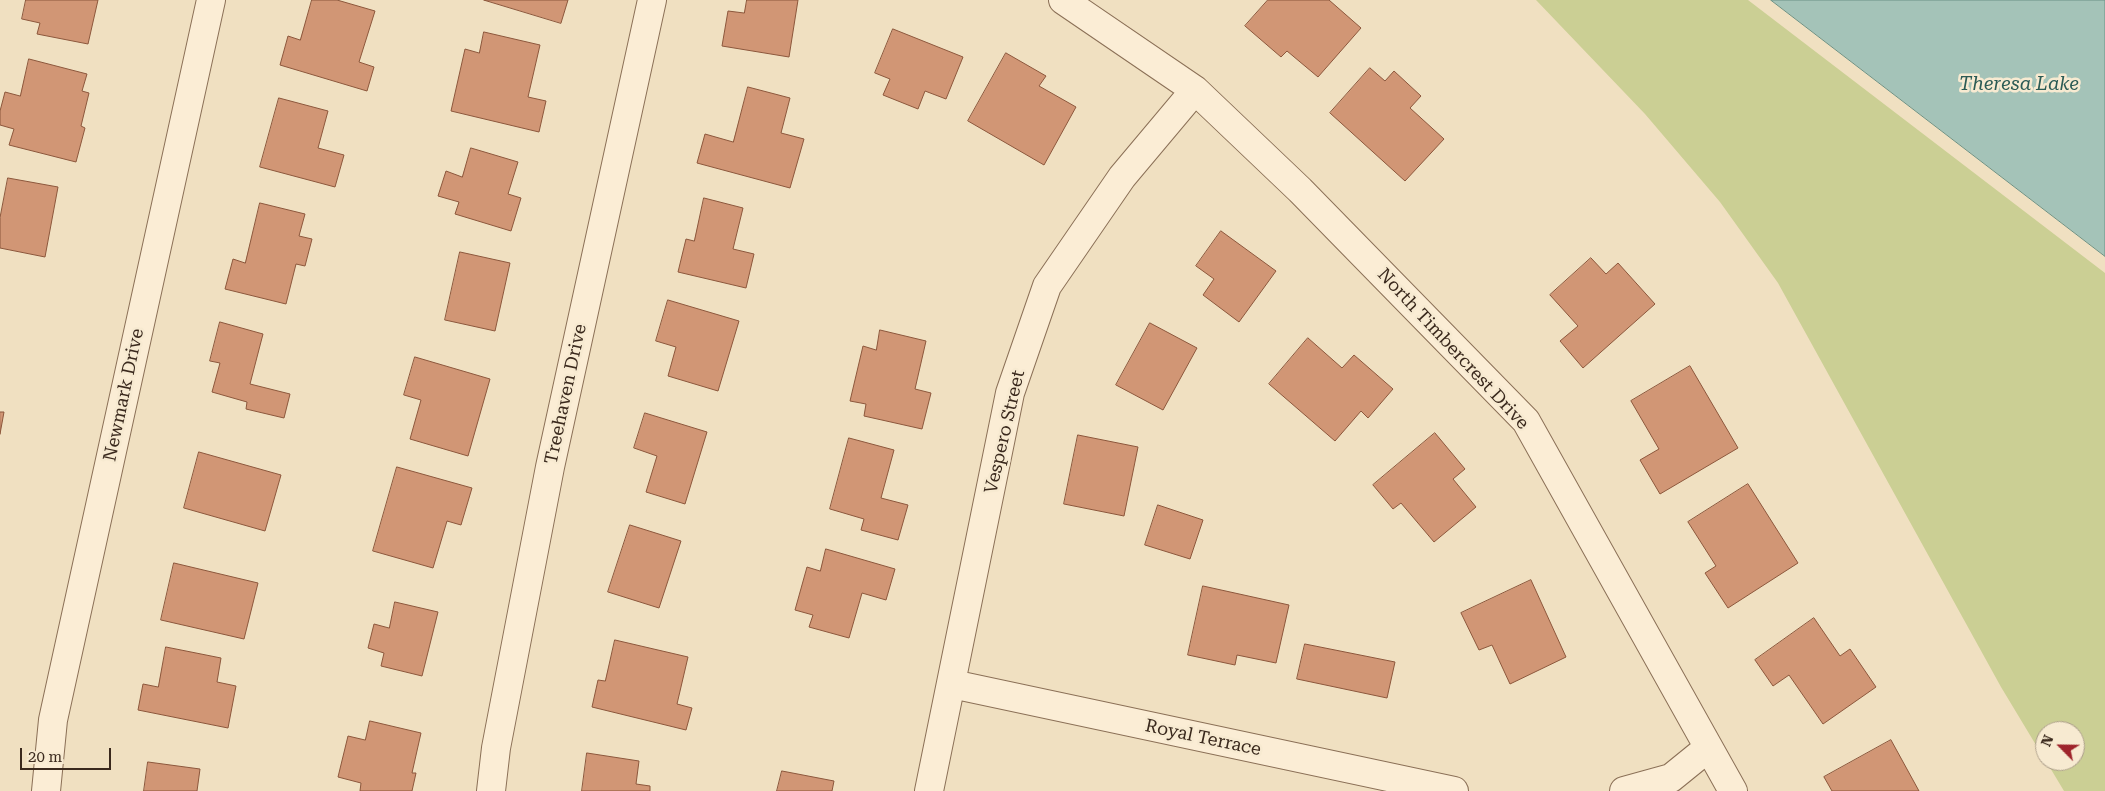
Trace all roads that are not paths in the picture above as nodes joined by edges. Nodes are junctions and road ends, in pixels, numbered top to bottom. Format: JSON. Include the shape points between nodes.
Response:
{"nodes":[{"id":1,"x":211,"y":0,"type":"edge"},
{"id":2,"x":652,"y":0,"type":"edge"},
{"id":3,"x":1063,"y":0,"type":"edge"},
{"id":4,"x":1195,"y":90,"type":"junction"},
{"id":5,"x":952,"y":684,"type":"junction"},
{"id":6,"x":1708,"y":748,"type":"junction"},
{"id":7,"x":46,"y":791,"type":"edge"},
{"id":8,"x":491,"y":791,"type":"edge"},
{"id":9,"x":929,"y":791,"type":"edge"},
{"id":10,"x":1454,"y":791,"type":"edge"},
{"id":11,"x":1624,"y":791,"type":"edge"},
{"id":12,"x":1733,"y":791,"type":"edge"}],
"edges":[{"from":1,"to":7,"type":"street","name":"Newmark Drive","via":[[53,720]]},
{"from":2,"to":8,"type":"street","name":"Treehaven Drive","via":[[550,467],[498,738]]},
{"from":3,"to":4,"type":"street","name":"North Timbercrest Drive"},
{"from":4,"to":5,"type":"street","name":"Vespero Street","via":[[1122,177],[1047,286],[1010,393]]},
{"from":4,"to":6,"type":"street","name":"North Timbercrest Drive","via":[[1300,190],[1526,421]]},
{"from":5,"to":9,"type":"street","name":"Vespero Street"},
{"from":5,"to":10,"type":"street","name":"Royal Terrace"},
{"from":6,"to":11,"type":"street","via":[[1671,778]]},
{"from":6,"to":12,"type":"street","name":"North Timbercrest Drive"}]}
